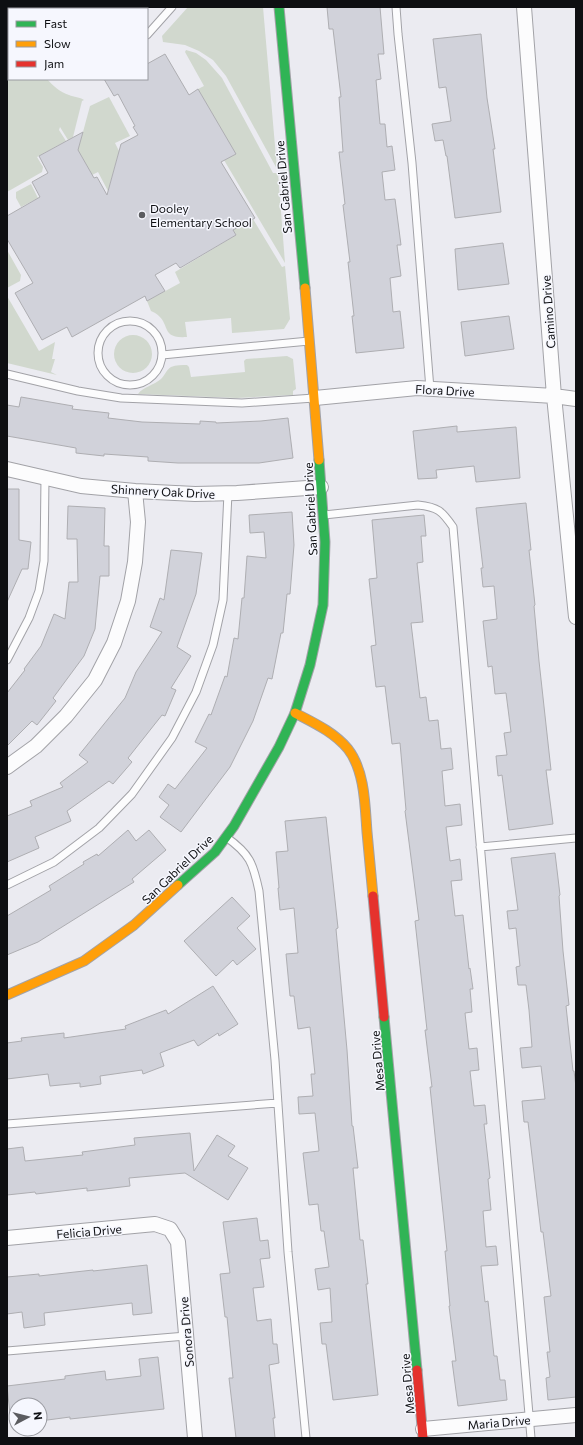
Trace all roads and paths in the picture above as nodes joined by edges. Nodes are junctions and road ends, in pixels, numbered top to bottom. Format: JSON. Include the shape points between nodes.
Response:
{"nodes":[{"id":1,"x":172,"y":7,"type":"edge"},
{"id":2,"x":279,"y":7,"type":"edge"},
{"id":3,"x":396,"y":7,"type":"edge"},
{"id":4,"x":524,"y":7,"type":"edge"},
{"id":5,"x":148,"y":34,"type":"edge"},
{"id":6,"x":309,"y":341,"type":"junction"},
{"id":7,"x":162,"y":355,"type":"junction"},
{"id":8,"x":7,"y":374,"type":"edge"},
{"id":9,"x":430,"y":389,"type":"junction"},
{"id":10,"x":554,"y":396,"type":"junction"},
{"id":11,"x":315,"y":398,"type":"junction"},
{"id":12,"x":576,"y":399,"type":"edge"},
{"id":13,"x":7,"y":469,"type":"edge"},
{"id":14,"x":45,"y":478,"type":"junction"},
{"id":15,"x":321,"y":487,"type":"junction"},
{"id":16,"x":135,"y":491,"type":"junction"},
{"id":17,"x":228,"y":493,"type":"junction"},
{"id":18,"x":324,"y":515,"type":"junction"},
{"id":19,"x":576,"y":617,"type":"edge"},
{"id":20,"x":7,"y":660,"type":"edge"},
{"id":21,"x":295,"y":713,"type":"junction"},
{"id":22,"x":7,"y":767,"type":"edge"},
{"id":23,"x":226,"y":836,"type":"junction"},
{"id":24,"x":576,"y":838,"type":"edge"},
{"id":25,"x":480,"y":847,"type":"junction"},
{"id":26,"x":7,"y":885,"type":"edge"},
{"id":27,"x":7,"y":995,"type":"edge"},
{"id":28,"x":278,"y":1103,"type":"junction"},
{"id":29,"x":7,"y":1124,"type":"edge"},
{"id":30,"x":170,"y":1229,"type":"joint"},
{"id":31,"x":7,"y":1238,"type":"edge"},
{"id":32,"x":186,"y":1336,"type":"junction"},
{"id":33,"x":7,"y":1351,"type":"edge"},
{"id":34,"x":576,"y":1415,"type":"edge"},
{"id":35,"x":530,"y":1419,"type":"junction"},
{"id":36,"x":423,"y":1433,"type":"edge"},
{"id":37,"x":195,"y":1438,"type":"edge"},
{"id":38,"x":306,"y":1438,"type":"edge"},
{"id":39,"x":531,"y":1438,"type":"edge"}],
"edges":[{"from":1,"to":5,"type":"lane"},
{"from":2,"to":6,"type":"street","name":"San Gabriel Drive"},
{"from":3,"to":9,"type":"lane","via":[[412,163]]},
{"from":4,"to":10,"type":"street","name":"Camino Drive"},
{"from":6,"to":7,"type":"lane"},
{"from":6,"to":11,"type":"street","name":"San Gabriel Drive"},
{"from":7,"to":7,"type":"lane","via":[[160,340],[150,327],[136,321],[121,322],[108,330],[100,343],[99,358],[105,373],[117,382],[132,385],[147,381],[158,370]]},
{"from":8,"to":11,"type":"lane","via":[[78,391],[121,398],[242,403]]},
{"from":9,"to":10,"type":"street","name":"Flora Drive"},
{"from":9,"to":11,"type":"street","name":"Flora Drive","via":[[417,388]]},
{"from":10,"to":12,"type":"street","name":"Flora Drive"},
{"from":10,"to":19,"type":"street","name":"Camino Drive"},
{"from":11,"to":15,"type":"street","name":"San Gabriel Drive"},
{"from":13,"to":14,"type":"street","name":"Shinnery Oak Drive"},
{"from":14,"to":16,"type":"street","name":"Shinnery Oak Drive","via":[[81,486]]},
{"from":14,"to":20,"type":"lane","via":[[44,561],[39,592],[29,618]]},
{"from":15,"to":17,"type":"street","name":"Shinnery Oak Drive"},
{"from":15,"to":18,"type":"street","name":"San Gabriel Drive"},
{"from":16,"to":17,"type":"street","name":"Shinnery Oak Drive"},
{"from":16,"to":22,"type":"street","via":[[138,522],[135,562],[128,601],[114,643],[95,680],[66,716],[36,746]]},
{"from":17,"to":26,"type":"lane","via":[[223,600],[213,645],[196,692],[172,738],[132,794],[99,828],[54,862]]},
{"from":18,"to":21,"type":"street","name":"San Gabriel Drive","via":[[323,605],[310,665]]},
{"from":18,"to":25,"type":"lane","via":[[418,505],[433,506],[445,516],[453,528]]},
{"from":21,"to":23,"type":"street","name":"San Gabriel Drive","via":[[255,791]]},
{"from":21,"to":36,"type":"street","name":"Mesa Drive","via":[[341,741],[354,759],[363,789]]},
{"from":23,"to":27,"type":"street","name":"San Gabriel Drive","via":[[215,852],[134,925],[84,961]]},
{"from":23,"to":28,"type":"lane","via":[[241,847],[254,866],[259,891]]},
{"from":24,"to":25,"type":"lane"},
{"from":25,"to":35,"type":"lane"},
{"from":28,"to":29,"type":"lane"},
{"from":28,"to":38,"type":"lane","via":[[288,1252]]},
{"from":30,"to":31,"type":"street","name":"Felicia Drive","via":[[155,1224]]},
{"from":30,"to":32,"type":"street","name":"Sonora Drive","via":[[178,1242]]},
{"from":32,"to":33,"type":"lane"},
{"from":32,"to":37,"type":"street","name":"Sonora Drive"},
{"from":34,"to":35,"type":"street","name":"Maria Drive"},
{"from":35,"to":36,"type":"street","name":"Maria Drive"},
{"from":35,"to":39,"type":"lane"}]}
